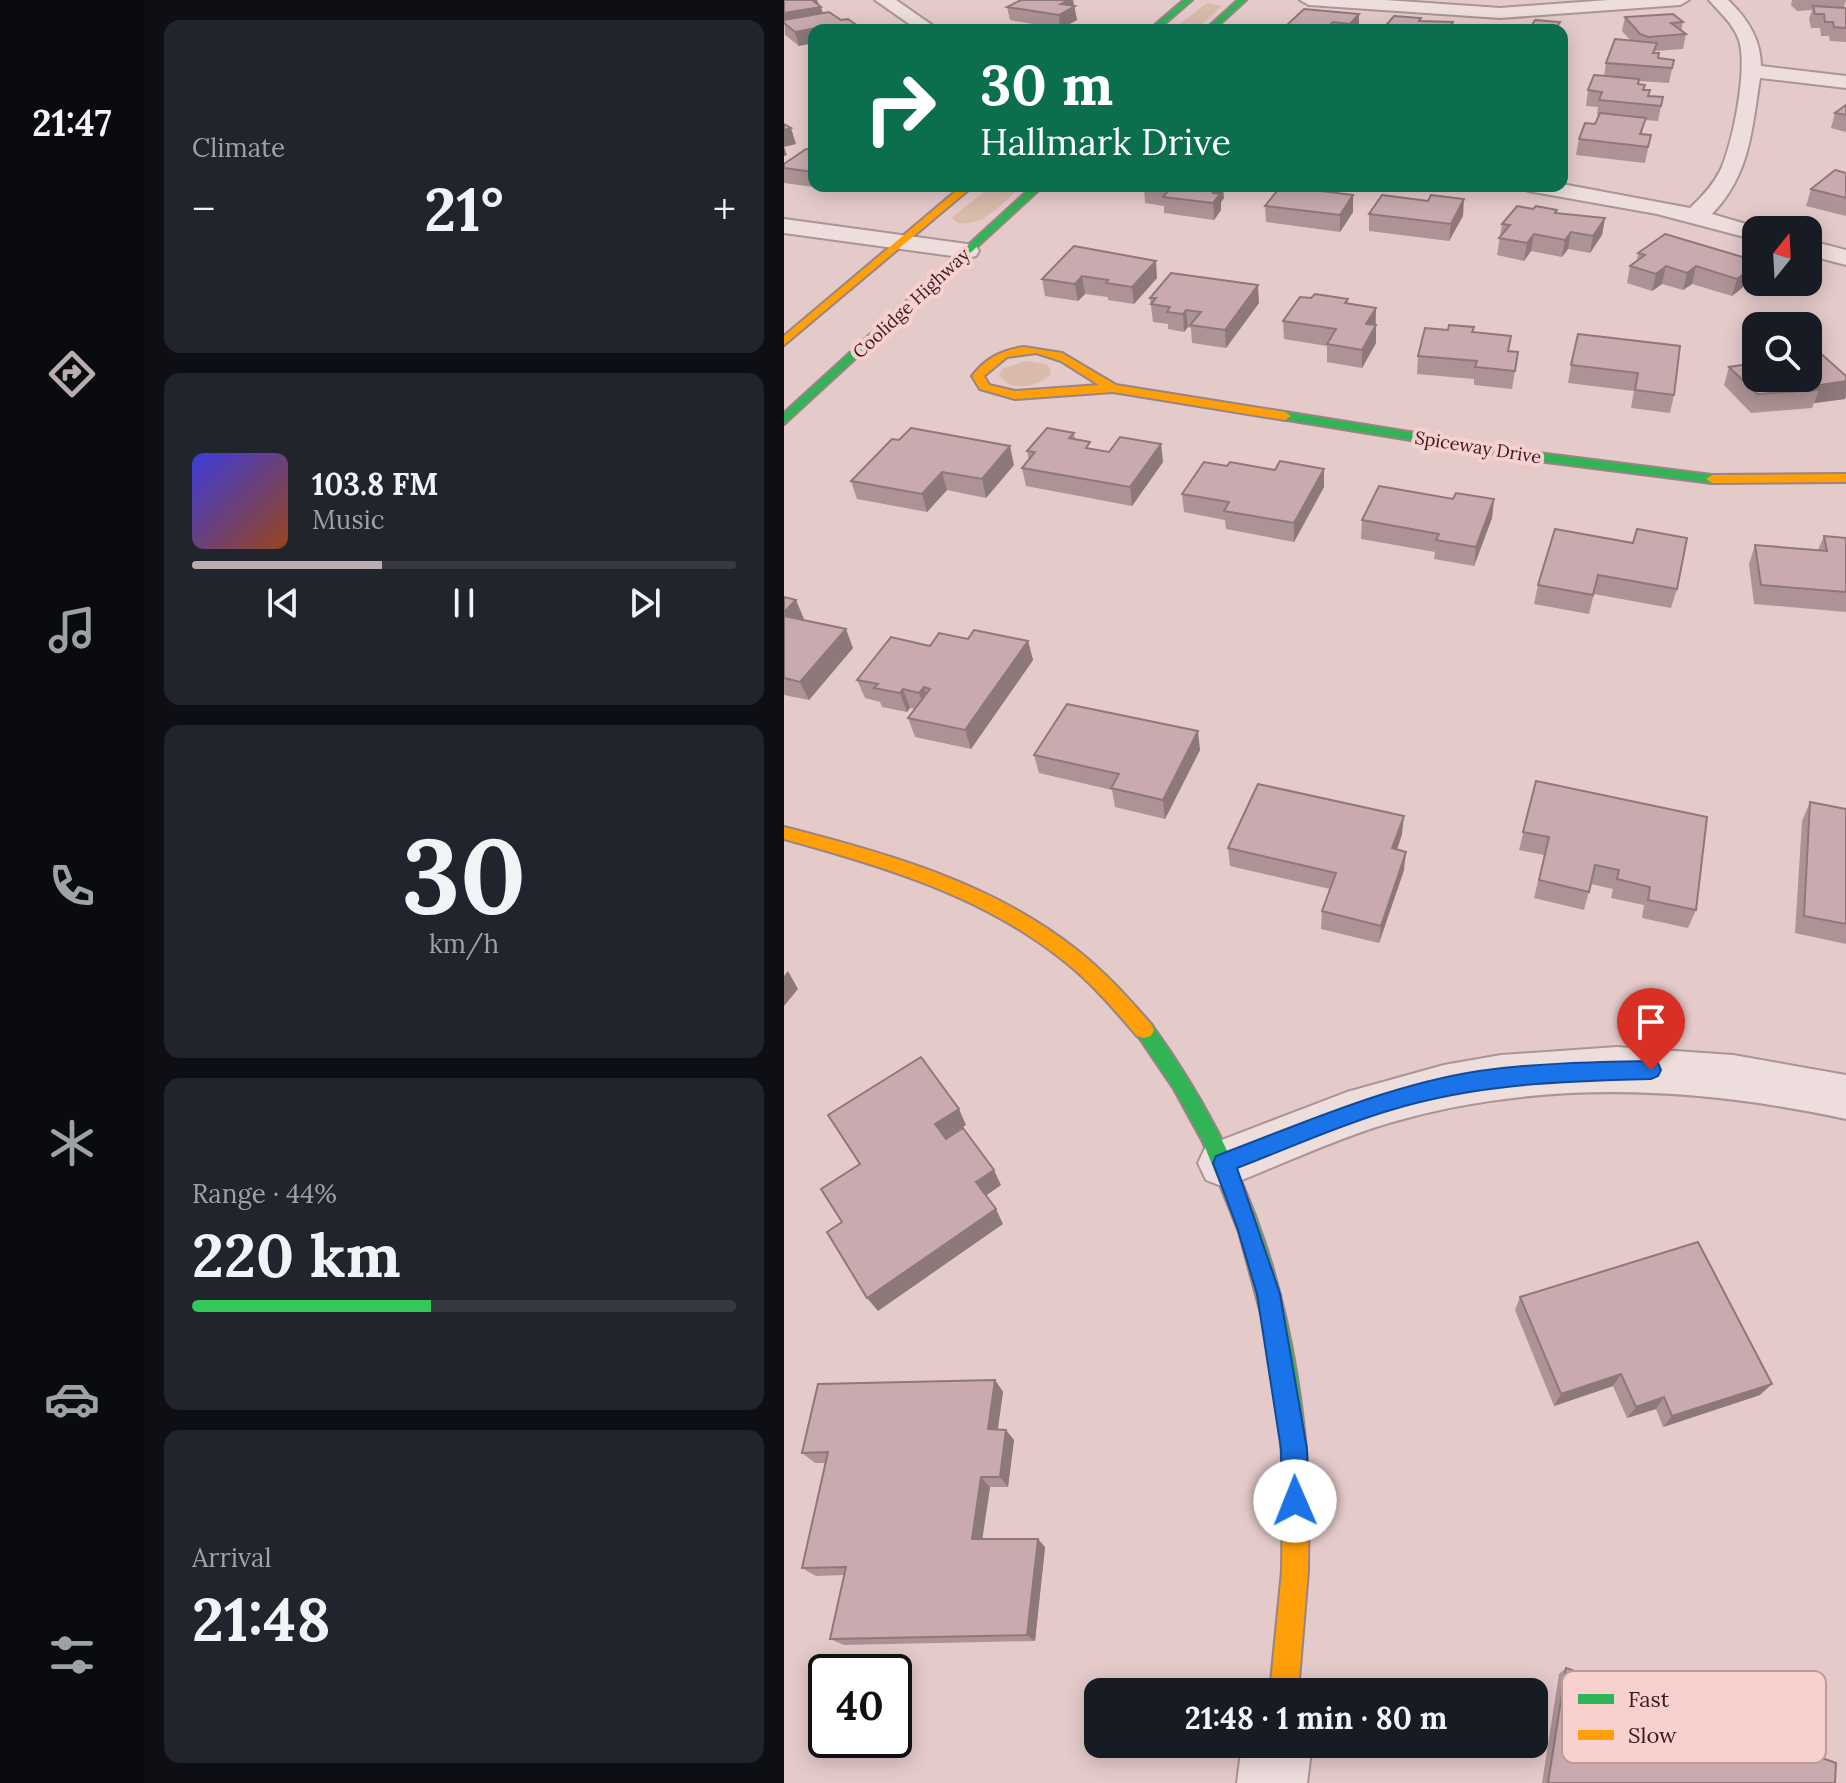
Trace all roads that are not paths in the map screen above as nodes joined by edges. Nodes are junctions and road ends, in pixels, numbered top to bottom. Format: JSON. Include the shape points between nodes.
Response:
{"nodes":[{"id":1,"x":884,"y":0,"type":"edge"},
{"id":2,"x":1188,"y":0,"type":"edge"},
{"id":3,"x":1242,"y":0,"type":"edge"},
{"id":4,"x":1309,"y":0,"type":"edge"},
{"id":5,"x":1680,"y":0,"type":"edge"},
{"id":6,"x":1718,"y":0,"type":"edge"},
{"id":7,"x":921,"y":24,"type":"edge"},
{"id":8,"x":1160,"y":24,"type":"edge"},
{"id":9,"x":1216,"y":24,"type":"edge"},
{"id":10,"x":1751,"y":71,"type":"junction"},
{"id":11,"x":1846,"y":82,"type":"edge"},
{"id":12,"x":961,"y":192,"type":"edge"},
{"id":13,"x":1031,"y":192,"type":"edge"},
{"id":14,"x":1568,"y":192,"type":"edge"},
{"id":15,"x":1696,"y":216,"type":"junction"},
{"id":16,"x":784,"y":226,"type":"edge"},
{"id":17,"x":1742,"y":229,"type":"edge"},
{"id":18,"x":902,"y":242,"type":"junction"},
{"id":19,"x":967,"y":251,"type":"junction"},
{"id":20,"x":1822,"y":251,"type":"edge"},
{"id":21,"x":1846,"y":258,"type":"edge"},
{"id":22,"x":784,"y":342,"type":"edge"},
{"id":23,"x":1113,"y":388,"type":"junction"},
{"id":24,"x":784,"y":420,"type":"edge"},
{"id":25,"x":1846,"y":478,"type":"edge"},
{"id":26,"x":784,"y":833,"type":"edge"},
{"id":27,"x":1846,"y":1097,"type":"edge"},
{"id":28,"x":1224,"y":1163,"type":"junction"},
{"id":29,"x":1285,"y":1678,"type":"edge"},
{"id":30,"x":1275,"y":1758,"type":"edge"},
{"id":31,"x":1272,"y":1783,"type":"edge"}],
"edges":[{"from":1,"to":7,"type":"street"},
{"from":2,"to":8,"type":"street"},
{"from":3,"to":9,"type":"street"},
{"from":4,"to":5,"type":"street","via":[[1511,13]]},
{"from":6,"to":10,"type":"street","via":[[1745,31]]},
{"from":10,"to":11,"type":"street"},
{"from":10,"to":15,"type":"street","via":[[1733,171],[1721,193]]},
{"from":12,"to":18,"type":"street"},
{"from":13,"to":19,"type":"street","name":"Coolidge Highway"},
{"from":14,"to":15,"type":"street"},
{"from":15,"to":17,"type":"street"},
{"from":16,"to":18,"type":"street"},
{"from":18,"to":19,"type":"street"},
{"from":18,"to":22,"type":"street"},
{"from":19,"to":24,"type":"street","name":"Coolidge Highway"},
{"from":20,"to":21,"type":"street"},
{"from":23,"to":23,"type":"street","name":"Spiceway Drive","via":[[1066,359],[1041,351],[999,356],[978,376],[984,387],[1004,394]]},
{"from":23,"to":25,"type":"street","name":"Spiceway Drive","via":[[1693,479]]},
{"from":26,"to":28,"type":"street","via":[[924,873],[1034,927],[1094,973],[1138,1025],[1178,1077]]},
{"from":27,"to":28,"type":"street","via":[[1737,1077],[1651,1070],[1477,1080],[1389,1101]]},
{"from":28,"to":29,"type":"street","via":[[1268,1294],[1294,1449],[1296,1553]]},
{"from":30,"to":31,"type":"street"}]}
